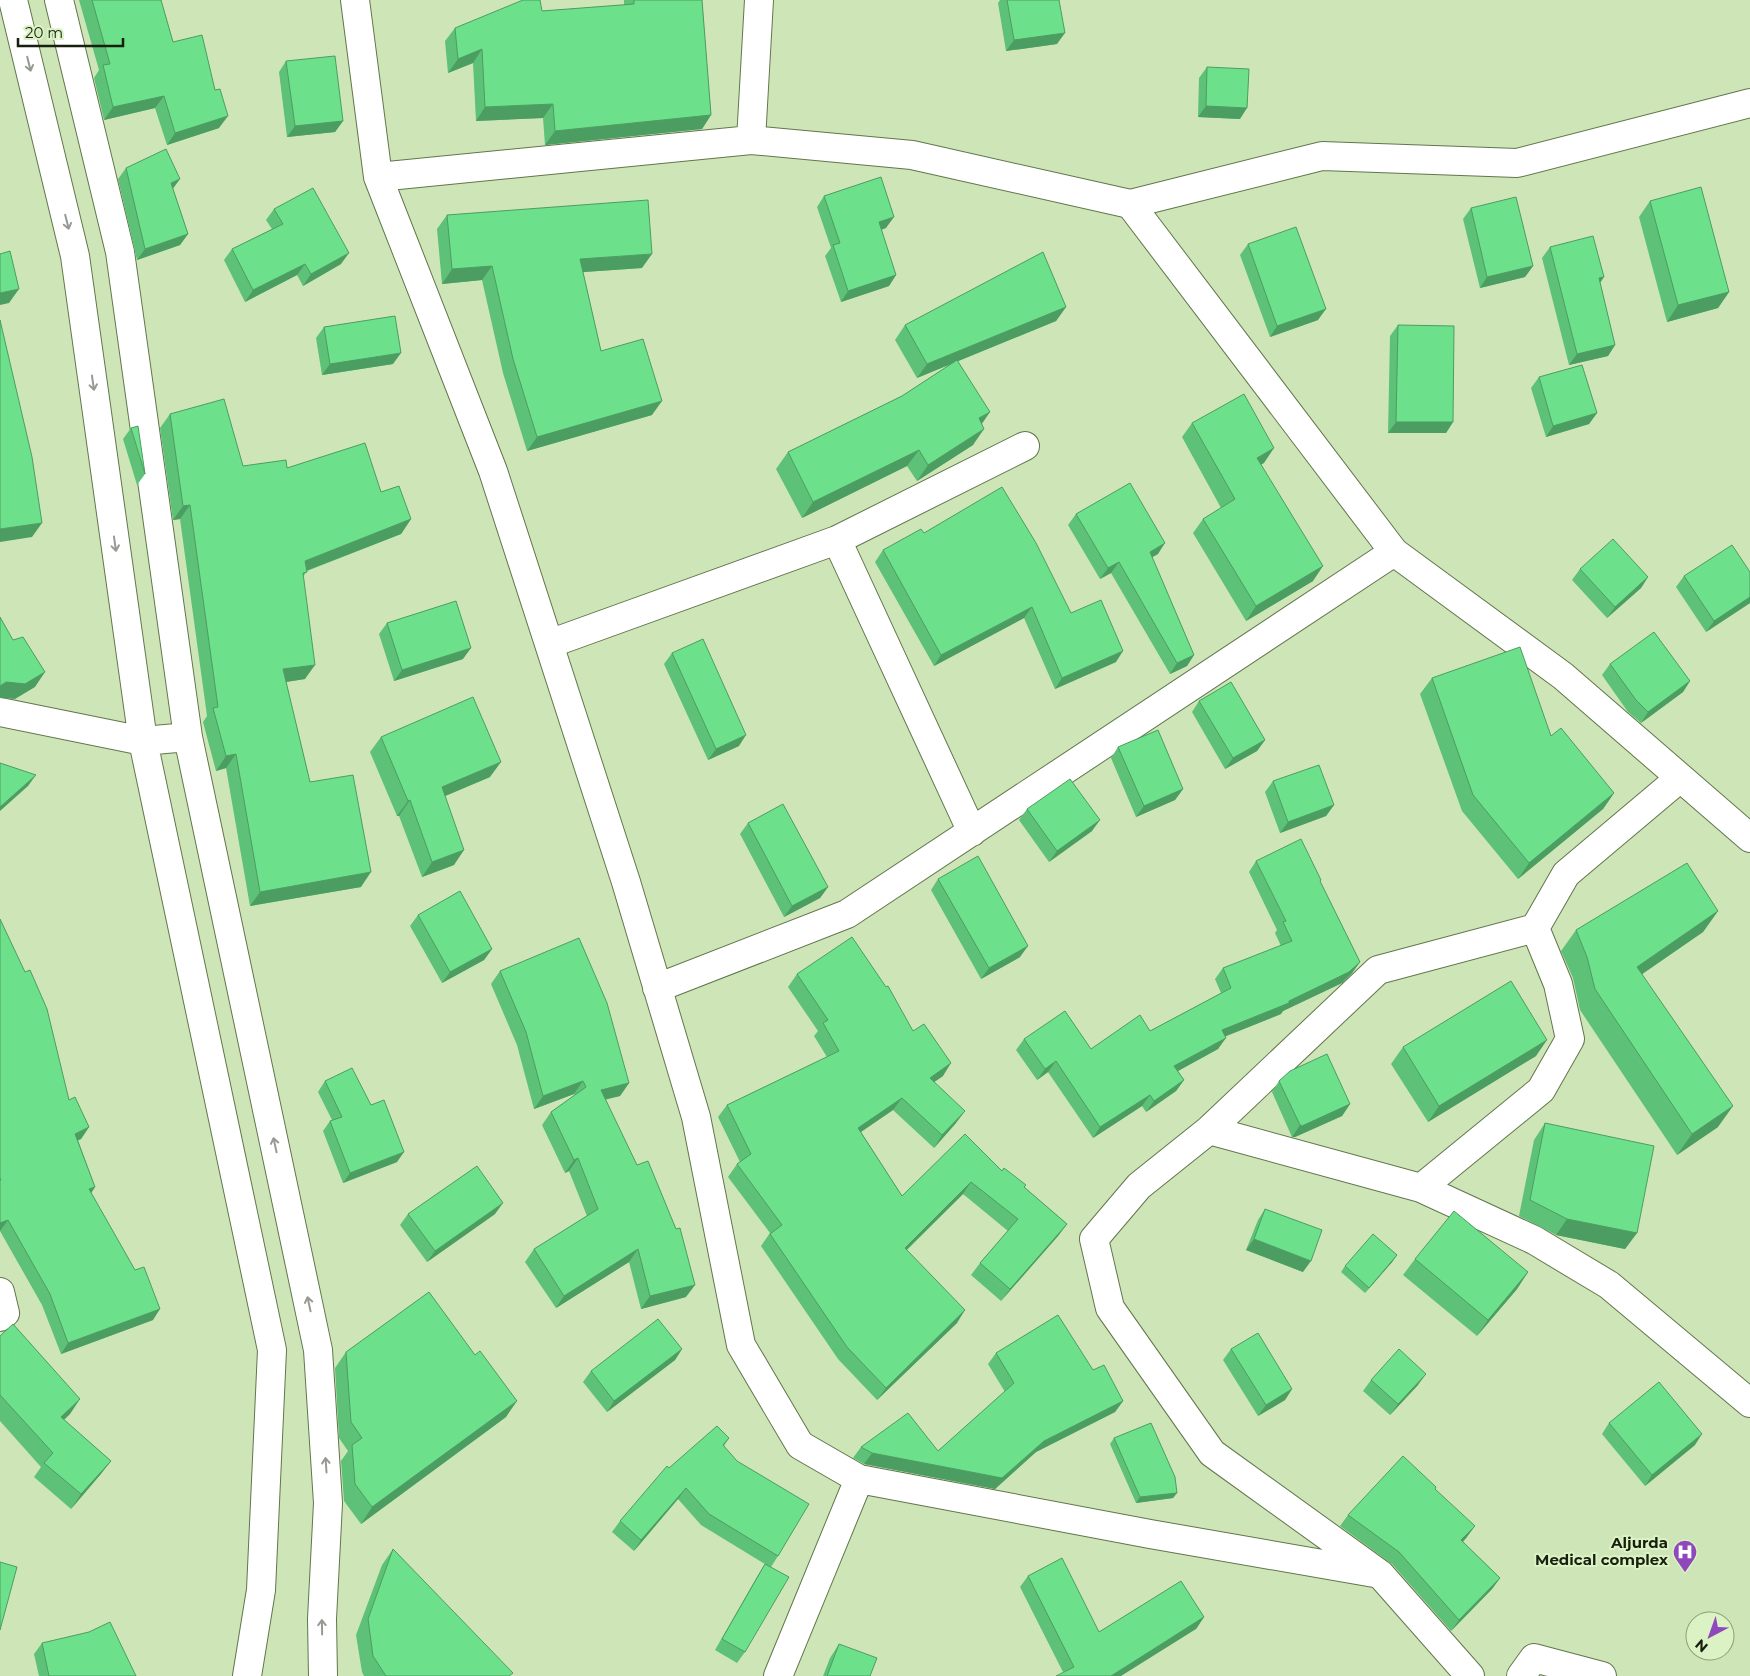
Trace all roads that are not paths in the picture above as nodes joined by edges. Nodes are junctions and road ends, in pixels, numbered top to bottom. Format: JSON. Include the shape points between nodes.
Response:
{"nodes":[{"id":1,"x":13,"y":0,"type":"edge"},
{"id":2,"x":59,"y":0,"type":"edge"},
{"id":3,"x":355,"y":0,"type":"edge"},
{"id":4,"x":759,"y":0,"type":"edge"},
{"id":5,"x":1750,"y":103,"type":"edge"},
{"id":6,"x":752,"y":140,"type":"junction"},
{"id":7,"x":378,"y":177,"type":"junction"},
{"id":8,"x":1130,"y":204,"type":"junction"},
{"id":9,"x":1024,"y":446,"type":"dead end"},
{"id":10,"x":837,"y":540,"type":"junction"},
{"id":11,"x":1394,"y":552,"type":"junction"},
{"id":12,"x":549,"y":644,"type":"junction"},
{"id":13,"x":0,"y":712,"type":"edge"},
{"id":14,"x":188,"y":737,"type":"junction"},
{"id":15,"x":143,"y":741,"type":"junction"},
{"id":16,"x":1680,"y":778,"type":"junction"},
{"id":17,"x":972,"y":832,"type":"junction"},
{"id":18,"x":1750,"y":838,"type":"edge"},
{"id":19,"x":1535,"y":928,"type":"junction"},
{"id":20,"x":657,"y":988,"type":"junction"},
{"id":21,"x":1209,"y":1130,"type":"junction"},
{"id":22,"x":1421,"y":1188,"type":"junction"},
{"id":23,"x":0,"y":1292,"type":"edge"},
{"id":24,"x":0,"y":1317,"type":"edge"},
{"id":25,"x":1750,"y":1403,"type":"edge"},
{"id":26,"x":859,"y":1479,"type":"junction"},
{"id":27,"x":1380,"y":1574,"type":"junction"},
{"id":28,"x":247,"y":1676,"type":"edge"},
{"id":29,"x":323,"y":1676,"type":"edge"},
{"id":30,"x":778,"y":1676,"type":"edge"},
{"id":31,"x":1470,"y":1676,"type":"edge"},
{"id":32,"x":1521,"y":1676,"type":"edge"},
{"id":33,"x":1602,"y":1676,"type":"edge"}],
"edges":[{"from":1,"to":15,"type":"street","one_way":true,"via":[[75,256]]},
{"from":2,"to":14,"type":"street","via":[[120,252]]},
{"from":3,"to":7,"type":"street"},
{"from":4,"to":6,"type":"street"},
{"from":5,"to":8,"type":"street","via":[[1518,163],[1322,156]]},
{"from":6,"to":7,"type":"street"},
{"from":6,"to":8,"type":"street","via":[[912,155]]},
{"from":7,"to":12,"type":"street","via":[[492,471]]},
{"from":8,"to":11,"type":"street"},
{"from":9,"to":10,"type":"street"},
{"from":10,"to":12,"type":"street"},
{"from":10,"to":17,"type":"street"},
{"from":11,"to":16,"type":"street","via":[[1563,676]]},
{"from":11,"to":17,"type":"street"},
{"from":12,"to":20,"type":"street"},
{"from":13,"to":15,"type":"street"},
{"from":14,"to":15,"type":"street"},
{"from":29,"to":14,"type":"street","one_way":true,"via":[[322,1620],[328,1503],[318,1350]]},
{"from":15,"to":28,"type":"street","via":[[272,1350],[261,1590]]},
{"from":16,"to":18,"type":"street"},
{"from":16,"to":19,"type":"street","via":[[1566,874]]},
{"from":17,"to":20,"type":"street","via":[[847,914]]},
{"from":19,"to":21,"type":"street","via":[[1378,970]]},
{"from":19,"to":22,"type":"street","via":[[1558,984],[1570,1039],[1541,1090]]},
{"from":20,"to":26,"type":"street","via":[[696,1116],[741,1346],[800,1445]]},
{"from":21,"to":22,"type":"street"},
{"from":21,"to":27,"type":"street","via":[[1139,1186],[1094,1240],[1110,1308],[1212,1453]]},
{"from":22,"to":25,"type":"street","via":[[1534,1240],[1609,1285]]},
{"from":23,"to":24,"type":"street","via":[[5,1313]]},
{"from":26,"to":27,"type":"street"},
{"from":26,"to":30,"type":"street"},
{"from":27,"to":31,"type":"street"},
{"from":32,"to":33,"type":"street","via":[[1534,1658]]}]}
